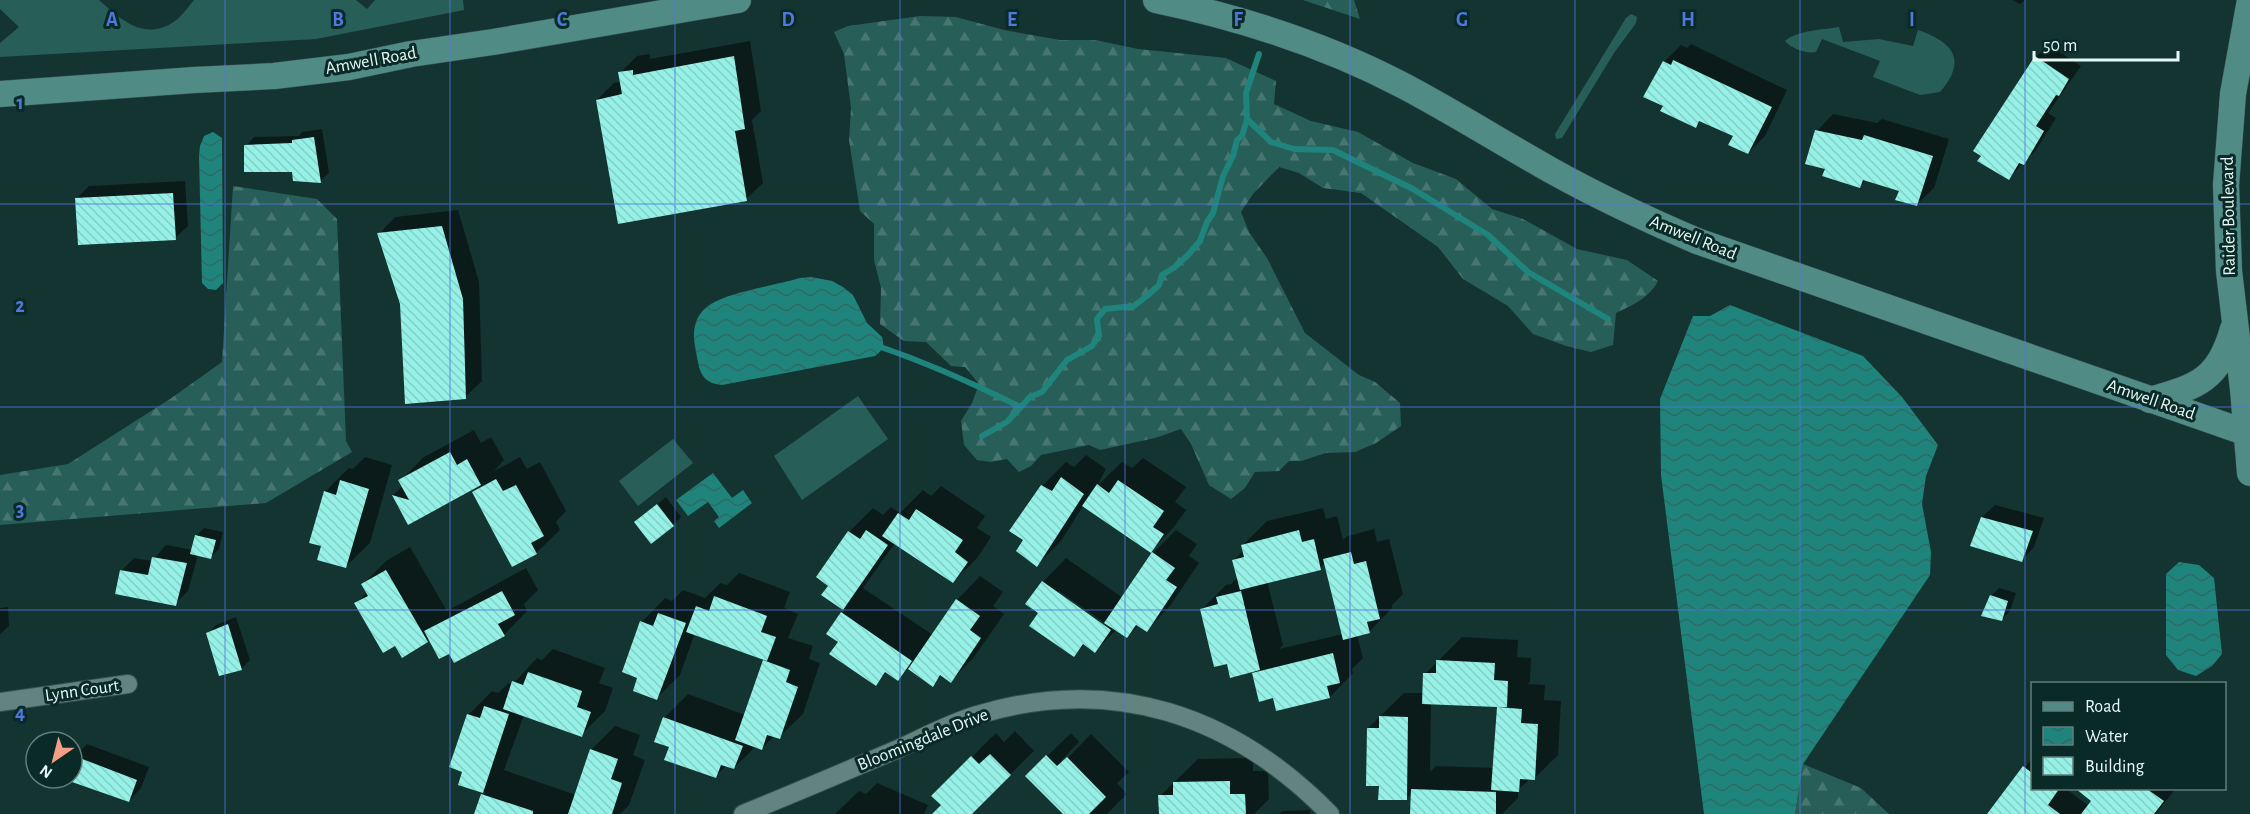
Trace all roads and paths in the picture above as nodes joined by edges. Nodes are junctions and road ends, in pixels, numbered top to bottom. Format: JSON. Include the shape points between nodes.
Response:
{"nodes":[{"id":1,"x":738,"y":0,"type":"edge"},
{"id":2,"x":1156,"y":0,"type":"edge"},
{"id":3,"x":2250,"y":0,"type":"edge"},
{"id":4,"x":0,"y":94,"type":"edge"},
{"id":5,"x":2235,"y":323,"type":"junction"},
{"id":6,"x":2150,"y":400,"type":"junction"},
{"id":7,"x":2248,"y":433,"type":"edge"},
{"id":8,"x":2250,"y":474,"type":"edge"},
{"id":9,"x":128,"y":684,"type":"dead end"},
{"id":10,"x":0,"y":702,"type":"edge"},
{"id":11,"x":742,"y":814,"type":"edge"},
{"id":12,"x":1330,"y":814,"type":"edge"}],
"edges":[{"from":1,"to":4,"type":"main road","name":"Amwell Road","via":[[349,67],[274,76]]},
{"from":2,"to":6,"type":"main road","name":"Amwell Road","via":[[1233,18],[1339,56],[1403,86],[1631,213],[1697,241]]},
{"from":3,"to":5,"type":"main road","name":"Raider Boulevard","via":[[2233,94],[2227,156],[2229,271]]},
{"from":5,"to":6,"type":"main road","via":[[2226,354],[2207,377]]},
{"from":5,"to":7,"type":"main road","name":"Raider Boulevard"},
{"from":6,"to":7,"type":"main road","name":"Amwell Road"},
{"from":7,"to":8,"type":"main road","name":"Raider Boulevard"},
{"from":9,"to":10,"type":"street","name":"Lynn Court"},
{"from":11,"to":12,"type":"street","name":"Bloomingdale Drive","via":[[976,715],[1067,699],[1107,699],[1146,705],[1220,732],[1294,779]]}]}
